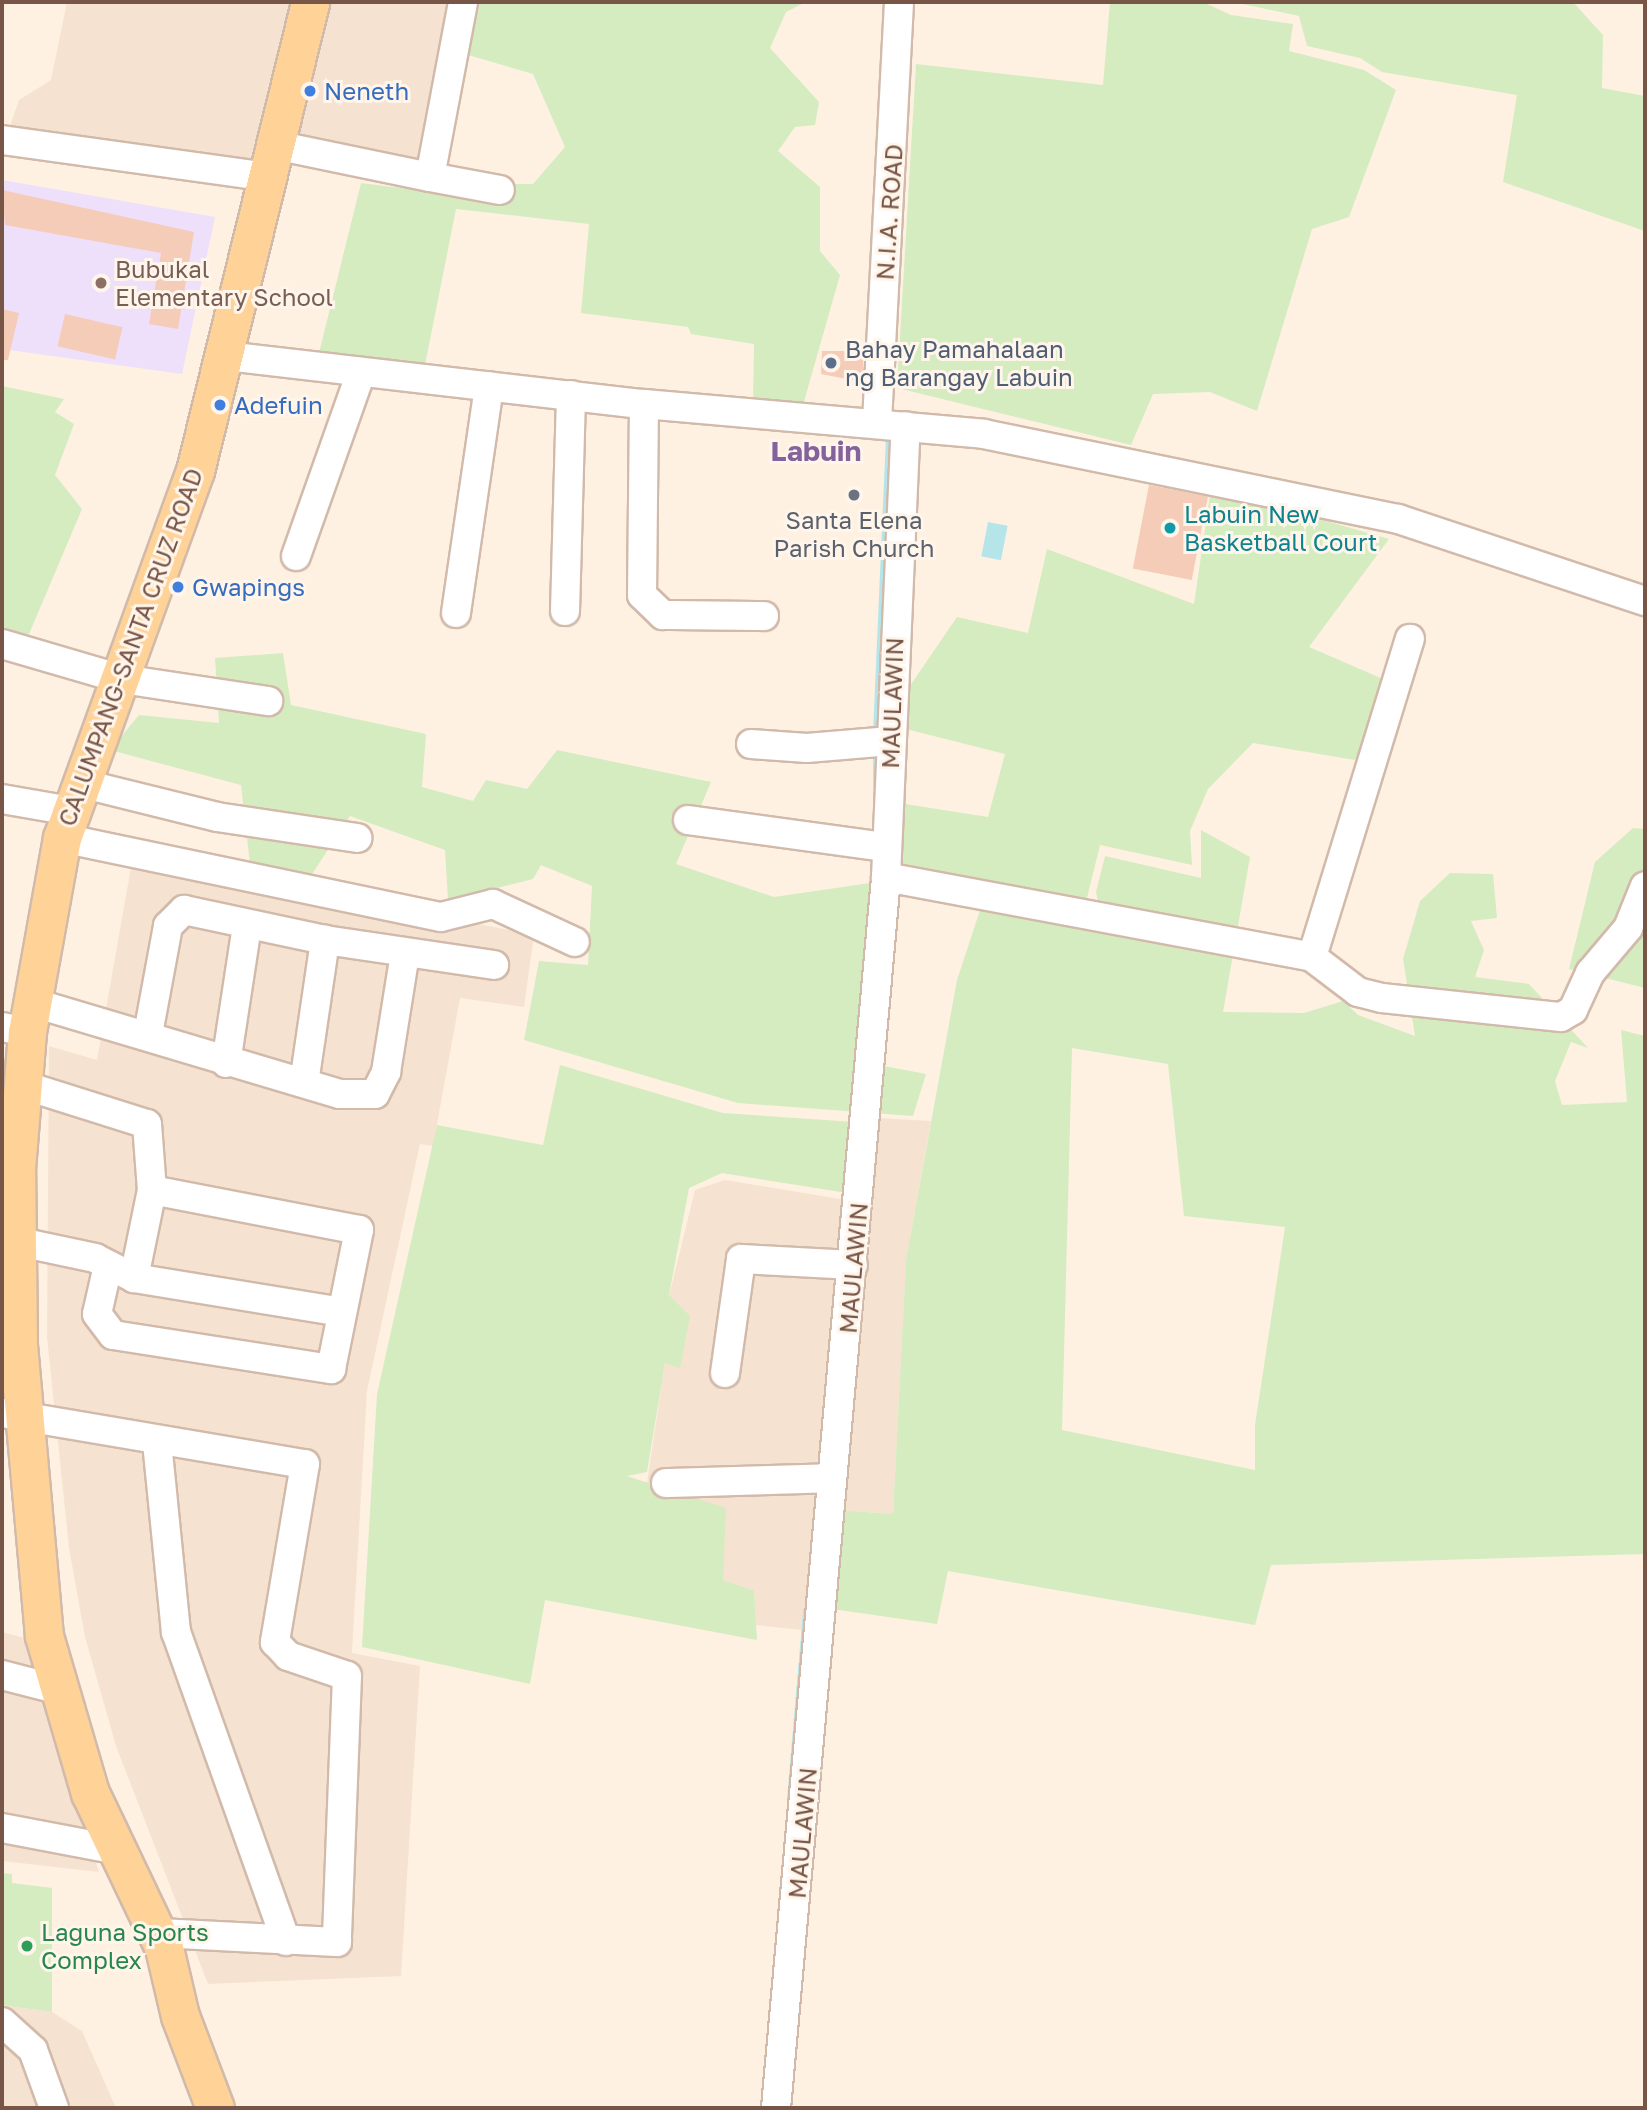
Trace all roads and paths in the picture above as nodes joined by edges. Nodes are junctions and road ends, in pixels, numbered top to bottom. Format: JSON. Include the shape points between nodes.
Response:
{"nodes":[{"id":1,"x":310,"y":2,"type":"edge"},
{"id":2,"x":463,"y":2,"type":"edge"},
{"id":3,"x":899,"y":2,"type":"edge"},
{"id":4,"x":2,"y":140,"type":"edge"},
{"id":5,"x":275,"y":161,"type":"junction"},
{"id":6,"x":430,"y":177,"type":"junction"},
{"id":7,"x":500,"y":190,"type":"dead end"},
{"id":8,"x":226,"y":356,"type":"junction"},
{"id":9,"x":362,"y":372,"type":"junction"},
{"id":10,"x":489,"y":386,"type":"junction"},
{"id":11,"x":572,"y":395,"type":"junction"},
{"id":12,"x":644,"y":404,"type":"junction"},
{"id":13,"x":877,"y":422,"type":"junction"},
{"id":14,"x":906,"y":426,"type":"junction"},
{"id":15,"x":296,"y":556,"type":"dead end"},
{"id":16,"x":1645,"y":601,"type":"edge"},
{"id":17,"x":565,"y":611,"type":"dead end"},
{"id":18,"x":456,"y":612,"type":"dead end"},
{"id":19,"x":764,"y":616,"type":"dead end"},
{"id":20,"x":1410,"y":639,"type":"dead end"},
{"id":21,"x":2,"y":644,"type":"edge"},
{"id":22,"x":122,"y":679,"type":"junction"},
{"id":23,"x":268,"y":702,"type":"dead end"},
{"id":24,"x":891,"y":741,"type":"junction"},
{"id":25,"x":751,"y":744,"type":"dead end"},
{"id":26,"x":2,"y":799,"type":"edge"},
{"id":27,"x":71,"y":810,"type":"junction"},
{"id":28,"x":688,"y":820,"type":"dead end"},
{"id":29,"x":357,"y":838,"type":"dead end"},
{"id":30,"x":886,"y":847,"type":"junction"},
{"id":31,"x":886,"y":877,"type":"junction"},
{"id":32,"x":1645,"y":886,"type":"edge"},
{"id":33,"x":247,"y":925,"type":"junction"},
{"id":34,"x":325,"y":940,"type":"junction"},
{"id":35,"x":575,"y":942,"type":"dead end"},
{"id":36,"x":405,"y":953,"type":"junction"},
{"id":37,"x":1312,"y":957,"type":"junction"},
{"id":38,"x":495,"y":965,"type":"dead end"},
{"id":39,"x":20,"y":1020,"type":"edge"},
{"id":40,"x":148,"y":1034,"type":"junction"},
{"id":41,"x":226,"y":1063,"type":"junction"},
{"id":42,"x":304,"y":1083,"type":"junction"},
{"id":43,"x":20,"y":1084,"type":"junction"},
{"id":44,"x":152,"y":1190,"type":"junction"},
{"id":45,"x":15,"y":1241,"type":"junction"},
{"id":46,"x":853,"y":1265,"type":"junction"},
{"id":47,"x":107,"y":1270,"type":"junction"},
{"id":48,"x":134,"y":1278,"type":"junction"},
{"id":49,"x":341,"y":1312,"type":"junction"},
{"id":50,"x":725,"y":1373,"type":"dead end"},
{"id":51,"x":13,"y":1415,"type":"edge"},
{"id":52,"x":157,"y":1442,"type":"junction"},
{"id":53,"x":832,"y":1478,"type":"junction"},
{"id":54,"x":666,"y":1483,"type":"dead end"},
{"id":55,"x":2,"y":1675,"type":"edge"},
{"id":56,"x":56,"y":1689,"type":"junction"},
{"id":57,"x":2,"y":1828,"type":"edge"},
{"id":58,"x":112,"y":1849,"type":"junction"},
{"id":59,"x":158,"y":1933,"type":"junction"},
{"id":60,"x":286,"y":1941,"type":"junction"},
{"id":61,"x":2,"y":2022,"type":"edge"},
{"id":62,"x":54,"y":2108,"type":"edge"},
{"id":63,"x":215,"y":2108,"type":"edge"},
{"id":64,"x":776,"y":2108,"type":"edge"}],
"edges":[{"from":1,"to":5,"type":"main road","name":"CALUMPANG-SANTA CRUZ ROAD"},
{"from":2,"to":6,"type":"street"},
{"from":3,"to":13,"type":"street","name":"N.I.A. ROAD"},
{"from":4,"to":5,"type":"street"},
{"from":5,"to":6,"type":"street"},
{"from":5,"to":8,"type":"main road","name":"CALUMPANG-SANTA CRUZ ROAD"},
{"from":6,"to":7,"type":"street"},
{"from":8,"to":9,"type":"street"},
{"from":8,"to":22,"type":"main road","name":"CALUMPANG-SANTA CRUZ ROAD","via":[[168,560]]},
{"from":9,"to":10,"type":"street"},
{"from":9,"to":15,"type":"street"},
{"from":10,"to":11,"type":"street"},
{"from":10,"to":18,"type":"street"},
{"from":11,"to":12,"type":"street"},
{"from":11,"to":17,"type":"street"},
{"from":12,"to":13,"type":"street"},
{"from":12,"to":19,"type":"street","via":[[642,595],[663,615]]},
{"from":13,"to":14,"type":"street"},
{"from":14,"to":16,"type":"street","via":[[1128,459],[1345,507]]},
{"from":14,"to":24,"type":"street","name":"MAULAWIN"},
{"from":20,"to":37,"type":"street"},
{"from":21,"to":22,"type":"street"},
{"from":22,"to":23,"type":"street"},
{"from":22,"to":27,"type":"main road","name":"CALUMPANG-SANTA CRUZ ROAD"},
{"from":24,"to":25,"type":"street","via":[[807,748]]},
{"from":24,"to":30,"type":"street","name":"MAULAWIN"},
{"from":26,"to":27,"type":"street"},
{"from":27,"to":29,"type":"street","via":[[217,817]]},
{"from":27,"to":35,"type":"street","via":[[441,916],[493,904]]},
{"from":27,"to":39,"type":"main road","name":"CALUMPANG-SANTA CRUZ ROAD"},
{"from":28,"to":30,"type":"street"},
{"from":30,"to":31,"type":"street","name":"MAULAWIN"},
{"from":31,"to":37,"type":"street"},
{"from":31,"to":46,"type":"street","name":"MAULAWIN"},
{"from":32,"to":37,"type":"street","via":[[1628,928],[1590,973],[1573,1010],[1560,1017],[1382,998],[1358,992]]},
{"from":33,"to":34,"type":"street"},
{"from":33,"to":40,"type":"street","via":[[184,910],[174,914]]},
{"from":33,"to":41,"type":"street"},
{"from":34,"to":36,"type":"street"},
{"from":34,"to":42,"type":"street"},
{"from":36,"to":38,"type":"street"},
{"from":36,"to":42,"type":"street","via":[[386,1072],[375,1094],[340,1094]]},
{"from":39,"to":40,"type":"street"},
{"from":39,"to":43,"type":"main road","name":"CALUMPANG-SANTA CRUZ ROAD"},
{"from":40,"to":41,"type":"street"},
{"from":41,"to":42,"type":"street"},
{"from":43,"to":44,"type":"street","via":[[147,1124]]},
{"from":43,"to":45,"type":"main road","name":"CALUMPANG-SANTA CRUZ ROAD"},
{"from":44,"to":48,"type":"street"},
{"from":44,"to":49,"type":"street","via":[[359,1230]]},
{"from":45,"to":47,"type":"street","via":[[95,1258]]},
{"from":45,"to":51,"type":"main road","name":"CALUMPANG-SANTA CRUZ ROAD"},
{"from":46,"to":50,"type":"street","via":[[741,1259]]},
{"from":46,"to":53,"type":"street","name":"MAULAWIN"},
{"from":47,"to":48,"type":"street"},
{"from":47,"to":49,"type":"street","via":[[97,1314],[113,1335],[331,1369]]},
{"from":48,"to":49,"type":"street"},
{"from":51,"to":52,"type":"street"},
{"from":51,"to":56,"type":"main road","name":"CALUMPANG-SANTA CRUZ ROAD","via":[[44,1636]]},
{"from":52,"to":60,"type":"street","via":[[176,1632]]},
{"from":52,"to":60,"type":"street","via":[[305,1464],[275,1642],[288,1656],[346,1676],[337,1942]]},
{"from":53,"to":54,"type":"street"},
{"from":53,"to":64,"type":"street","name":"MAULAWIN"},
{"from":55,"to":56,"type":"street"},
{"from":56,"to":58,"type":"main road","name":"CALUMPANG-SANTA CRUZ ROAD"},
{"from":57,"to":58,"type":"street"},
{"from":58,"to":59,"type":"main road","name":"CALUMPANG-SANTA CRUZ ROAD","via":[[135,1876]]},
{"from":59,"to":60,"type":"street"},
{"from":59,"to":63,"type":"main road","name":"CALUMPANG-SANTA CRUZ ROAD"},
{"from":61,"to":62,"type":"street","via":[[33,2050]]}]}
